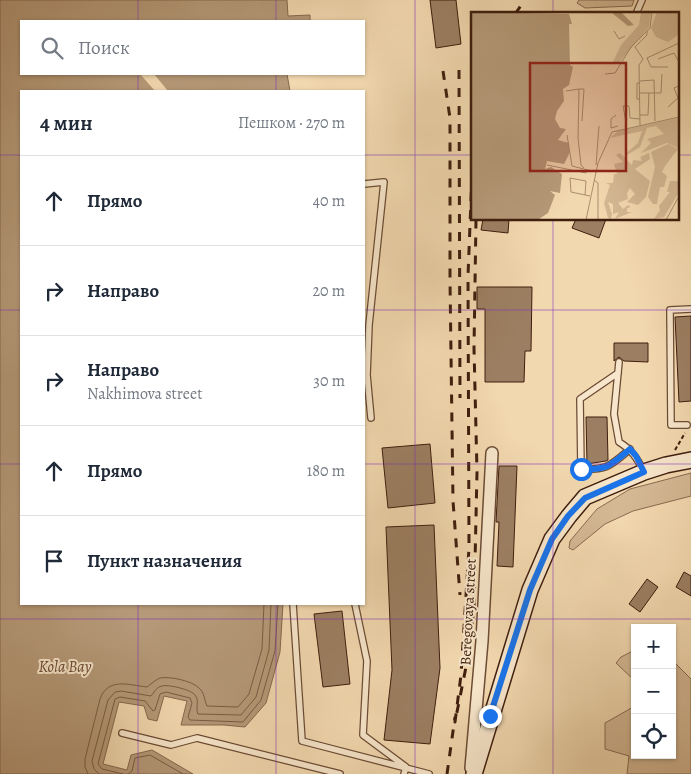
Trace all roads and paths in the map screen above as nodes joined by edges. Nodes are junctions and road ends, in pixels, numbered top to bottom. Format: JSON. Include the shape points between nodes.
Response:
{"nodes":[{"id":1,"x":642,"y":0,"type":"edge"},
{"id":2,"x":637,"y":12,"type":"edge"},
{"id":3,"x":365,"y":184,"type":"edge"},
{"id":4,"x":691,"y":309,"type":"edge"},
{"id":5,"x":619,"y":362,"type":"dead end"},
{"id":6,"x":618,"y":372,"type":"junction"},
{"id":7,"x":371,"y":418,"type":"dead end"},
{"id":8,"x":687,"y":428,"type":"joint"},
{"id":9,"x":630,"y":449,"type":"junction"},
{"id":10,"x":492,"y":453,"type":"dead end"},
{"id":11,"x":691,"y":460,"type":"edge"},
{"id":12,"x":666,"y":465,"type":"junction"},
{"id":13,"x":644,"y":472,"type":"junction"},
{"id":14,"x":293,"y":605,"type":"edge"},
{"id":15,"x":355,"y":605,"type":"edge"},
{"id":16,"x":122,"y":733,"type":"dead end"},
{"id":17,"x":406,"y":767,"type":"junction"},
{"id":18,"x":340,"y":774,"type":"edge"},
{"id":19,"x":404,"y":774,"type":"edge"},
{"id":20,"x":430,"y":774,"type":"edge"},
{"id":21,"x":472,"y":774,"type":"edge"}],
"edges":[{"from":1,"to":2,"type":"lane"},
{"from":3,"to":7,"type":"lane","via":[[384,182],[369,325],[367,375]]},
{"from":4,"to":8,"type":"lane","via":[[670,310],[671,425]]},
{"from":5,"to":6,"type":"lane"},
{"from":6,"to":9,"type":"lane","via":[[614,414],[619,442]]},
{"from":6,"to":9,"type":"lane","via":[[580,399],[581,469],[600,470]]},
{"from":8,"to":12,"type":"path"},
{"from":9,"to":13,"type":"lane"},
{"from":10,"to":21,"type":"street","name":"Beregovaya street"},
{"from":11,"to":12,"type":"street"},
{"from":12,"to":13,"type":"street"},
{"from":13,"to":21,"type":"street","via":[[585,498],[552,539],[530,590]]},
{"from":14,"to":17,"type":"lane","via":[[302,741]]},
{"from":15,"to":17,"type":"lane","via":[[367,661],[363,735]]},
{"from":16,"to":18,"type":"lane","via":[[171,745],[197,738]]},
{"from":17,"to":19,"type":"lane"},
{"from":17,"to":20,"type":"lane"}]}
